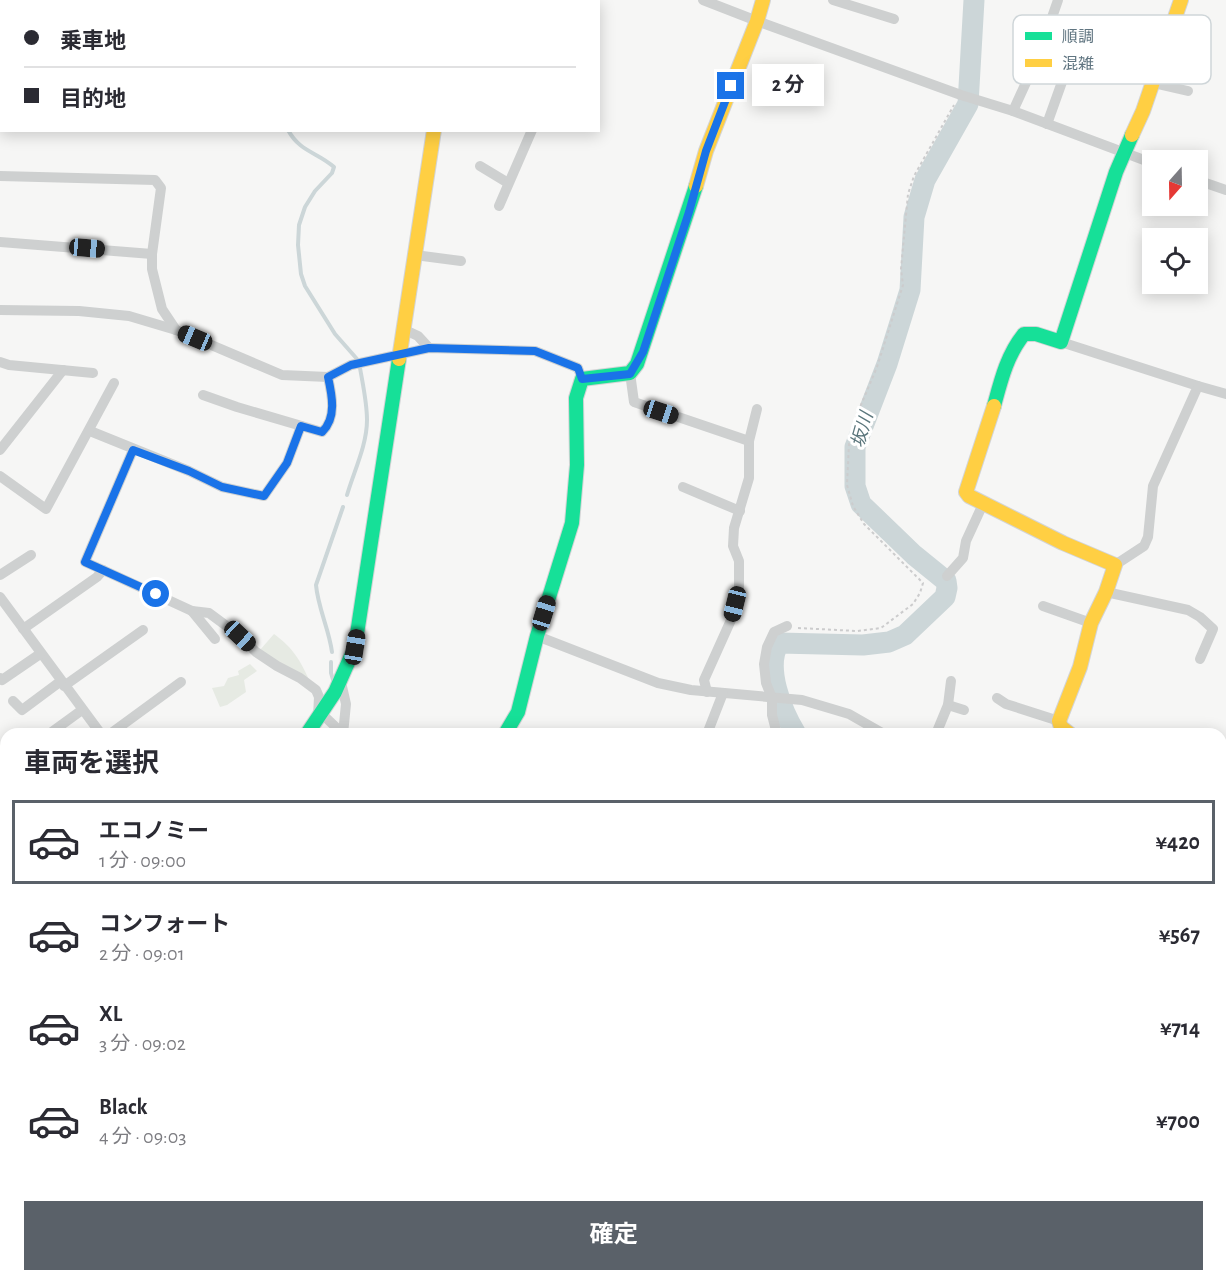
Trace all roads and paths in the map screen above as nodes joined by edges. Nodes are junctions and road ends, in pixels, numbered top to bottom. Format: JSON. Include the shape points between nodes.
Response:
{"nodes":[{"id":1,"x":703,"y":0,"type":"edge"},
{"id":2,"x":763,"y":0,"type":"edge"},
{"id":3,"x":833,"y":0,"type":"edge"},
{"id":4,"x":1058,"y":0,"type":"edge"},
{"id":5,"x":1181,"y":0,"type":"edge"},
{"id":6,"x":1053,"y":15,"type":"edge"},
{"id":7,"x":1176,"y":15,"type":"edge"},
{"id":8,"x":894,"y":19,"type":"dead end"},
{"id":9,"x":757,"y":21,"type":"junction"},
{"id":10,"x":1025,"y":84,"type":"edge"},
{"id":11,"x":1062,"y":84,"type":"edge"},
{"id":12,"x":1153,"y":84,"type":"edge"},
{"id":13,"x":1157,"y":84,"type":"edge"},
{"id":14,"x":1188,"y":91,"type":"dead end"},
{"id":15,"x":960,"y":95,"type":"junction"},
{"id":16,"x":1012,"y":111,"type":"junction"},
{"id":17,"x":1047,"y":124,"type":"junction"},
{"id":18,"x":434,"y":132,"type":"edge"},
{"id":19,"x":531,"y":132,"type":"edge"},
{"id":20,"x":1124,"y":153,"type":"junction"},
{"id":21,"x":1142,"y":159,"type":"edge"},
{"id":22,"x":480,"y":166,"type":"dead end"},
{"id":23,"x":0,"y":176,"type":"edge"},
{"id":24,"x":508,"y":183,"type":"junction"},
{"id":25,"x":1208,"y":184,"type":"edge"},
{"id":26,"x":1226,"y":190,"type":"edge"},
{"id":27,"x":499,"y":206,"type":"dead end"},
{"id":28,"x":0,"y":242,"type":"edge"},
{"id":29,"x":152,"y":254,"type":"junction"},
{"id":30,"x":415,"y":255,"type":"junction"},
{"id":31,"x":461,"y":261,"type":"dead end"},
{"id":32,"x":0,"y":310,"type":"edge"},
{"id":33,"x":403,"y":329,"type":"junction"},
{"id":34,"x":176,"y":330,"type":"junction"},
{"id":35,"x":1061,"y":342,"type":"junction"},
{"id":36,"x":429,"y":348,"type":"junction"},
{"id":37,"x":399,"y":354,"type":"junction"},
{"id":38,"x":0,"y":362,"type":"edge"},
{"id":39,"x":63,"y":370,"type":"junction"},
{"id":40,"x":93,"y":373,"type":"dead end"},
{"id":41,"x":630,"y":374,"type":"junction"},
{"id":42,"x":328,"y":377,"type":"junction"},
{"id":43,"x":582,"y":379,"type":"junction"},
{"id":44,"x":114,"y":383,"type":"dead end"},
{"id":45,"x":1198,"y":386,"type":"junction"},
{"id":46,"x":1226,"y":394,"type":"edge"},
{"id":47,"x":203,"y":395,"type":"dead end"},
{"id":48,"x":757,"y":408,"type":"dead end"},
{"id":49,"x":301,"y":426,"type":"junction"},
{"id":50,"x":90,"y":431,"type":"junction"},
{"id":51,"x":749,"y":441,"type":"junction"},
{"id":52,"x":0,"y":450,"type":"edge"},
{"id":53,"x":133,"y":450,"type":"junction"},
{"id":54,"x":0,"y":476,"type":"edge"},
{"id":55,"x":683,"y":487,"type":"dead end"},
{"id":56,"x":983,"y":504,"type":"junction"},
{"id":57,"x":740,"y":511,"type":"junction"},
{"id":58,"x":31,"y":555,"type":"dead end"},
{"id":59,"x":1115,"y":566,"type":"junction"},
{"id":60,"x":103,"y":570,"type":"junction"},
{"id":61,"x":0,"y":575,"type":"edge"},
{"id":62,"x":947,"y":576,"type":"dead end"},
{"id":63,"x":1106,"y":592,"type":"junction"},
{"id":64,"x":0,"y":597,"type":"edge"},
{"id":65,"x":1043,"y":606,"type":"dead end"},
{"id":66,"x":192,"y":611,"type":"junction"},
{"id":67,"x":219,"y":621,"type":"junction"},
{"id":68,"x":1091,"y":623,"type":"junction"},
{"id":69,"x":787,"y":626,"type":"joint"},
{"id":70,"x":206,"y":628,"type":"junction"},
{"id":71,"x":23,"y":629,"type":"junction"},
{"id":72,"x":143,"y":630,"type":"dead end"},
{"id":73,"x":537,"y":636,"type":"junction"},
{"id":74,"x":215,"y":639,"type":"dead end"},
{"id":75,"x":40,"y":654,"type":"junction"},
{"id":76,"x":1200,"y":659,"type":"dead end"},
{"id":77,"x":1,"y":680,"type":"edge"},
{"id":78,"x":951,"y":681,"type":"dead end"},
{"id":79,"x":181,"y":682,"type":"dead end"},
{"id":80,"x":341,"y":682,"type":"junction"},
{"id":81,"x":63,"y":684,"type":"junction"},
{"id":82,"x":707,"y":692,"type":"junction"},
{"id":83,"x":723,"y":693,"type":"junction"},
{"id":84,"x":775,"y":698,"type":"junction"},
{"id":85,"x":997,"y":698,"type":"dead end"},
{"id":86,"x":14,"y":700,"type":"dead end"},
{"id":87,"x":948,"y":705,"type":"junction"},
{"id":88,"x":82,"y":710,"type":"junction"},
{"id":89,"x":964,"y":710,"type":"dead end"},
{"id":90,"x":320,"y":718,"type":"junction"},
{"id":91,"x":861,"y":721,"type":"junction"},
{"id":92,"x":1059,"y":721,"type":"junction"},
{"id":93,"x":57,"y":728,"type":"edge"},
{"id":94,"x":96,"y":728,"type":"edge"},
{"id":95,"x":118,"y":728,"type":"edge"},
{"id":96,"x":312,"y":728,"type":"edge"},
{"id":97,"x":334,"y":728,"type":"edge"},
{"id":98,"x":344,"y":728,"type":"edge"},
{"id":99,"x":509,"y":728,"type":"edge"},
{"id":100,"x":709,"y":728,"type":"edge"},
{"id":101,"x":775,"y":728,"type":"edge"},
{"id":102,"x":859,"y":728,"type":"edge"},
{"id":103,"x":873,"y":728,"type":"edge"},
{"id":104,"x":938,"y":728,"type":"edge"},
{"id":105,"x":1062,"y":728,"type":"edge"}],
"edges":[{"from":1,"to":9,"type":"street"},
{"from":2,"to":9,"type":"street"},
{"from":3,"to":8,"type":"street"},
{"from":4,"to":6,"type":"street"},
{"from":5,"to":7,"type":"street"},
{"from":9,"to":15,"type":"street"},
{"from":9,"to":41,"type":"street","via":[[706,151],[643,352]]},
{"from":10,"to":16,"type":"street"},
{"from":11,"to":17,"type":"street"},
{"from":12,"to":20,"type":"street"},
{"from":13,"to":14,"type":"street"},
{"from":15,"to":16,"type":"street"},
{"from":15,"to":69,"type":"path","via":[[914,176],[908,194],[903,285],[849,444],[847,485],[853,506],[864,524],[923,583],[920,593],[913,604],[881,628],[808,630]]},
{"from":16,"to":17,"type":"street"},
{"from":17,"to":20,"type":"street"},
{"from":18,"to":30,"type":"street"},
{"from":19,"to":24,"type":"street"},
{"from":20,"to":21,"type":"street"},
{"from":20,"to":35,"type":"street"},
{"from":22,"to":24,"type":"street"},
{"from":23,"to":29,"type":"street","via":[[155,180],[161,188]]},
{"from":24,"to":27,"type":"street"},
{"from":25,"to":26,"type":"street"},
{"from":28,"to":29,"type":"street"},
{"from":29,"to":34,"type":"street","via":[[162,309]]},
{"from":30,"to":31,"type":"street"},
{"from":30,"to":33,"type":"street"},
{"from":32,"to":34,"type":"street","via":[[129,315]]},
{"from":33,"to":36,"type":"street","via":[[418,336]]},
{"from":33,"to":37,"type":"street"},
{"from":34,"to":42,"type":"street","via":[[282,375]]},
{"from":35,"to":45,"type":"street"},
{"from":35,"to":56,"type":"street","via":[[1024,334],[1014,347],[968,480],[966,492]]},
{"from":36,"to":37,"type":"street"},
{"from":36,"to":43,"type":"street","via":[[535,351],[578,368]]},
{"from":37,"to":42,"type":"street","via":[[351,365]]},
{"from":37,"to":80,"type":"street","via":[[355,647]]},
{"from":38,"to":39,"type":"street"},
{"from":39,"to":40,"type":"street"},
{"from":39,"to":52,"type":"street"},
{"from":41,"to":43,"type":"street"},
{"from":41,"to":51,"type":"street","via":[[634,402]]},
{"from":42,"to":49,"type":"street","via":[[333,401],[329,425],[322,432]]},
{"from":43,"to":73,"type":"street","via":[[576,398],[578,465],[574,513]]},
{"from":44,"to":50,"type":"street"},
{"from":45,"to":46,"type":"street"},
{"from":45,"to":59,"type":"street","via":[[1153,486],[1144,546]]},
{"from":47,"to":49,"type":"street"},
{"from":48,"to":51,"type":"street"},
{"from":49,"to":53,"type":"street","via":[[287,463],[264,496],[222,487]]},
{"from":50,"to":53,"type":"street"},
{"from":50,"to":54,"type":"street","via":[[46,509]]},
{"from":51,"to":57,"type":"street","via":[[749,478]]},
{"from":53,"to":60,"type":"street","via":[[85,562]]},
{"from":55,"to":57,"type":"street"},
{"from":56,"to":59,"type":"street"},
{"from":56,"to":62,"type":"street","via":[[966,541],[963,558]]},
{"from":57,"to":82,"type":"street","via":[[733,546],[739,561],[739,588],[731,620],[704,680]]},
{"from":58,"to":61,"type":"street"},
{"from":59,"to":63,"type":"street"},
{"from":60,"to":66,"type":"street"},
{"from":60,"to":71,"type":"street"},
{"from":63,"to":68,"type":"street"},
{"from":63,"to":76,"type":"street","via":[[1188,610],[1200,617],[1213,629]]},
{"from":64,"to":71,"type":"street"},
{"from":65,"to":68,"type":"street"},
{"from":66,"to":67,"type":"street","via":[[210,613]]},
{"from":66,"to":70,"type":"street"},
{"from":67,"to":70,"type":"street"},
{"from":67,"to":90,"type":"street","via":[[270,662],[316,690]]},
{"from":68,"to":92,"type":"street","via":[[1080,667]]},
{"from":69,"to":84,"type":"street","via":[[774,632],[764,664],[766,683]]},
{"from":70,"to":74,"type":"street"},
{"from":71,"to":75,"type":"street"},
{"from":72,"to":81,"type":"street"},
{"from":73,"to":82,"type":"street","via":[[658,683]]},
{"from":73,"to":99,"type":"street","via":[[518,712]]},
{"from":75,"to":77,"type":"street"},
{"from":75,"to":81,"type":"street"},
{"from":78,"to":87,"type":"street"},
{"from":79,"to":95,"type":"street"},
{"from":80,"to":90,"type":"street"},
{"from":80,"to":98,"type":"street","via":[[346,704]]},
{"from":81,"to":86,"type":"street","via":[[22,710]]},
{"from":81,"to":88,"type":"street"},
{"from":82,"to":83,"type":"street"},
{"from":83,"to":84,"type":"street"},
{"from":83,"to":100,"type":"street"},
{"from":84,"to":91,"type":"street","via":[[825,706]]},
{"from":84,"to":101,"type":"street","via":[[772,715]]},
{"from":85,"to":92,"type":"street"},
{"from":87,"to":89,"type":"street"},
{"from":87,"to":104,"type":"street"},
{"from":88,"to":93,"type":"street"},
{"from":88,"to":94,"type":"street"},
{"from":90,"to":96,"type":"street"},
{"from":90,"to":97,"type":"street"},
{"from":91,"to":102,"type":"street"},
{"from":91,"to":103,"type":"street"},
{"from":92,"to":105,"type":"street"}]}
